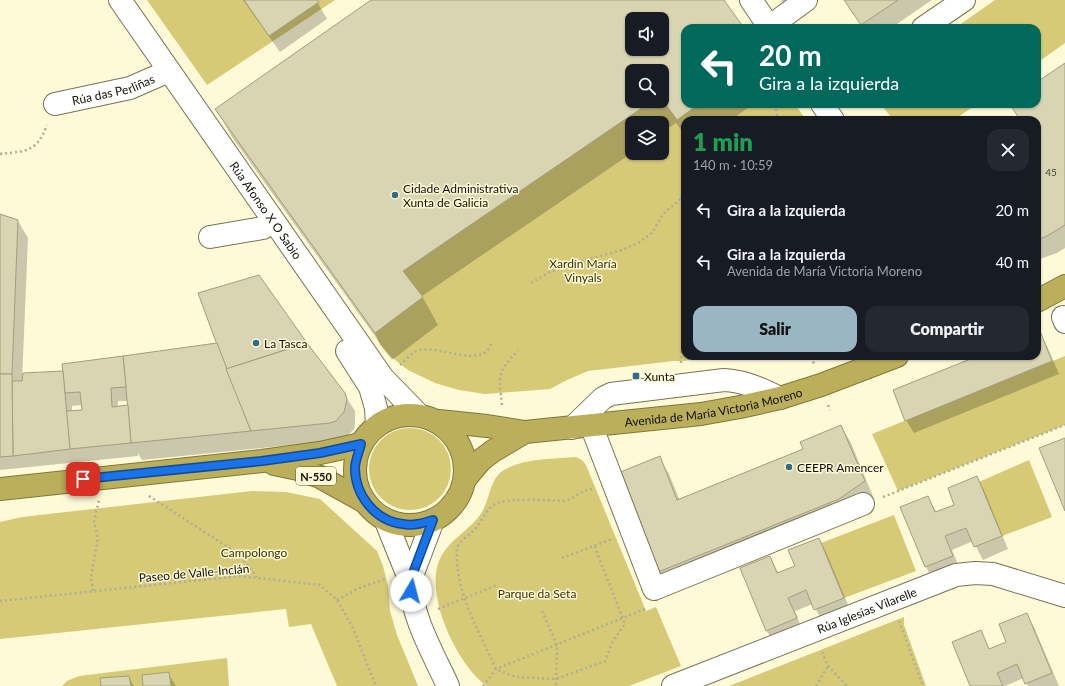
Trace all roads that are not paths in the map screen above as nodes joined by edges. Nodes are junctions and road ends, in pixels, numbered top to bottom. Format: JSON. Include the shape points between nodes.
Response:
{"nodes":[{"id":1,"x":104,"y":0,"type":"edge"},
{"id":2,"x":120,"y":0,"type":"edge"},
{"id":3,"x":751,"y":0,"type":"edge"},
{"id":4,"x":806,"y":0,"type":"edge"},
{"id":5,"x":964,"y":0,"type":"edge"},
{"id":6,"x":768,"y":24,"type":"edge"},
{"id":7,"x":774,"y":24,"type":"edge"},
{"id":8,"x":929,"y":24,"type":"edge"},
{"id":9,"x":163,"y":74,"type":"junction"},
{"id":10,"x":55,"y":104,"type":"road end"},
{"id":11,"x":263,"y":228,"type":"junction"},
{"id":12,"x":210,"y":237,"type":"dead end"},
{"id":13,"x":1065,"y":286,"type":"edge"},
{"id":14,"x":1041,"y":299,"type":"edge"},
{"id":15,"x":887,"y":360,"type":"edge"},
{"id":16,"x":780,"y":398,"type":"junction"},
{"id":17,"x":429,"y":418,"type":"junction"},
{"id":18,"x":377,"y":426,"type":"junction"},
{"id":19,"x":581,"y":427,"type":"junction"},
{"id":20,"x":525,"y":432,"type":"junction"},
{"id":21,"x":361,"y":444,"type":"junction"},
{"id":22,"x":262,"y":461,"type":"junction"},
{"id":23,"x":465,"y":479,"type":"junction"},
{"id":24,"x":0,"y":489,"type":"edge"},
{"id":25,"x":365,"y":502,"type":"junction"},
{"id":26,"x":863,"y":504,"type":"road end"},
{"id":27,"x":385,"y":519,"type":"junction"},
{"id":28,"x":433,"y":520,"type":"junction"},
{"id":29,"x":401,"y":579,"type":"junction"},
{"id":30,"x":1065,"y":596,"type":"edge"},
{"id":31,"x":448,"y":686,"type":"edge"},
{"id":32,"x":673,"y":686,"type":"edge"}],
"edges":[{"from":1,"to":9,"type":"street","name":"Rúa Afonso X O Sabio"},
{"from":2,"to":9,"type":"street","name":"Rúa Afonso X O Sabio"},
{"from":3,"to":6,"type":"street"},
{"from":4,"to":7,"type":"street"},
{"from":5,"to":8,"type":"street"},
{"from":9,"to":10,"type":"street","name":"Rúa das Perliñas","via":[[130,88]]},
{"from":9,"to":11,"type":"street","name":"Rúa Afonso X O Sabio"},
{"from":9,"to":17,"type":"street","name":"Rúa Afonso X O Sabio","via":[[383,378]]},
{"from":11,"to":12,"type":"street"},
{"from":11,"to":18,"type":"street","name":"Rúa Afonso X O Sabio","via":[[370,387],[376,408]]},
{"from":13,"to":14,"type":"highway"},
{"from":15,"to":16,"type":"highway","name":"Avenida de María Victoria Moreno"},
{"from":16,"to":19,"type":"highway","name":"Avenida de María Victoria Moreno","via":[[701,414]]},
{"from":16,"to":19,"type":"street","via":[[751,384],[724,380],[611,394],[603,398]]},
{"from":17,"to":18,"type":"highway","via":[[405,415],[390,418]]},
{"from":17,"to":20,"type":"highway","name":"Avenida de María Victoria Moreno"},
{"from":17,"to":23,"type":"highway","via":[[451,432],[460,446]]},
{"from":18,"to":21,"type":"highway"},
{"from":19,"to":20,"type":"highway","name":"Avenida de María Victoria Moreno"},
{"from":19,"to":26,"type":"street","via":[[654,589]]},
{"from":20,"to":23,"type":"highway","name":"Avenida de María Victoria Moreno","via":[[493,451]]},
{"from":21,"to":22,"type":"highway","number":"N-550"},
{"from":21,"to":25,"type":"highway","via":[[355,467],[357,486]]},
{"from":22,"to":24,"type":"highway","number":"N-550"},
{"from":22,"to":25,"type":"highway","number":"N-550","via":[[320,477]]},
{"from":23,"to":28,"type":"highway","via":[[458,496],[446,511]]},
{"from":25,"to":27,"type":"highway"},
{"from":27,"to":28,"type":"highway","via":[[402,524]]},
{"from":27,"to":29,"type":"street"},
{"from":28,"to":29,"type":"street"},
{"from":29,"to":31,"type":"street","via":[[411,591],[425,635]]},
{"from":30,"to":32,"type":"street","name":"Rúa Iglesias Vilarelle","via":[[993,574],[956,575]]}]}
